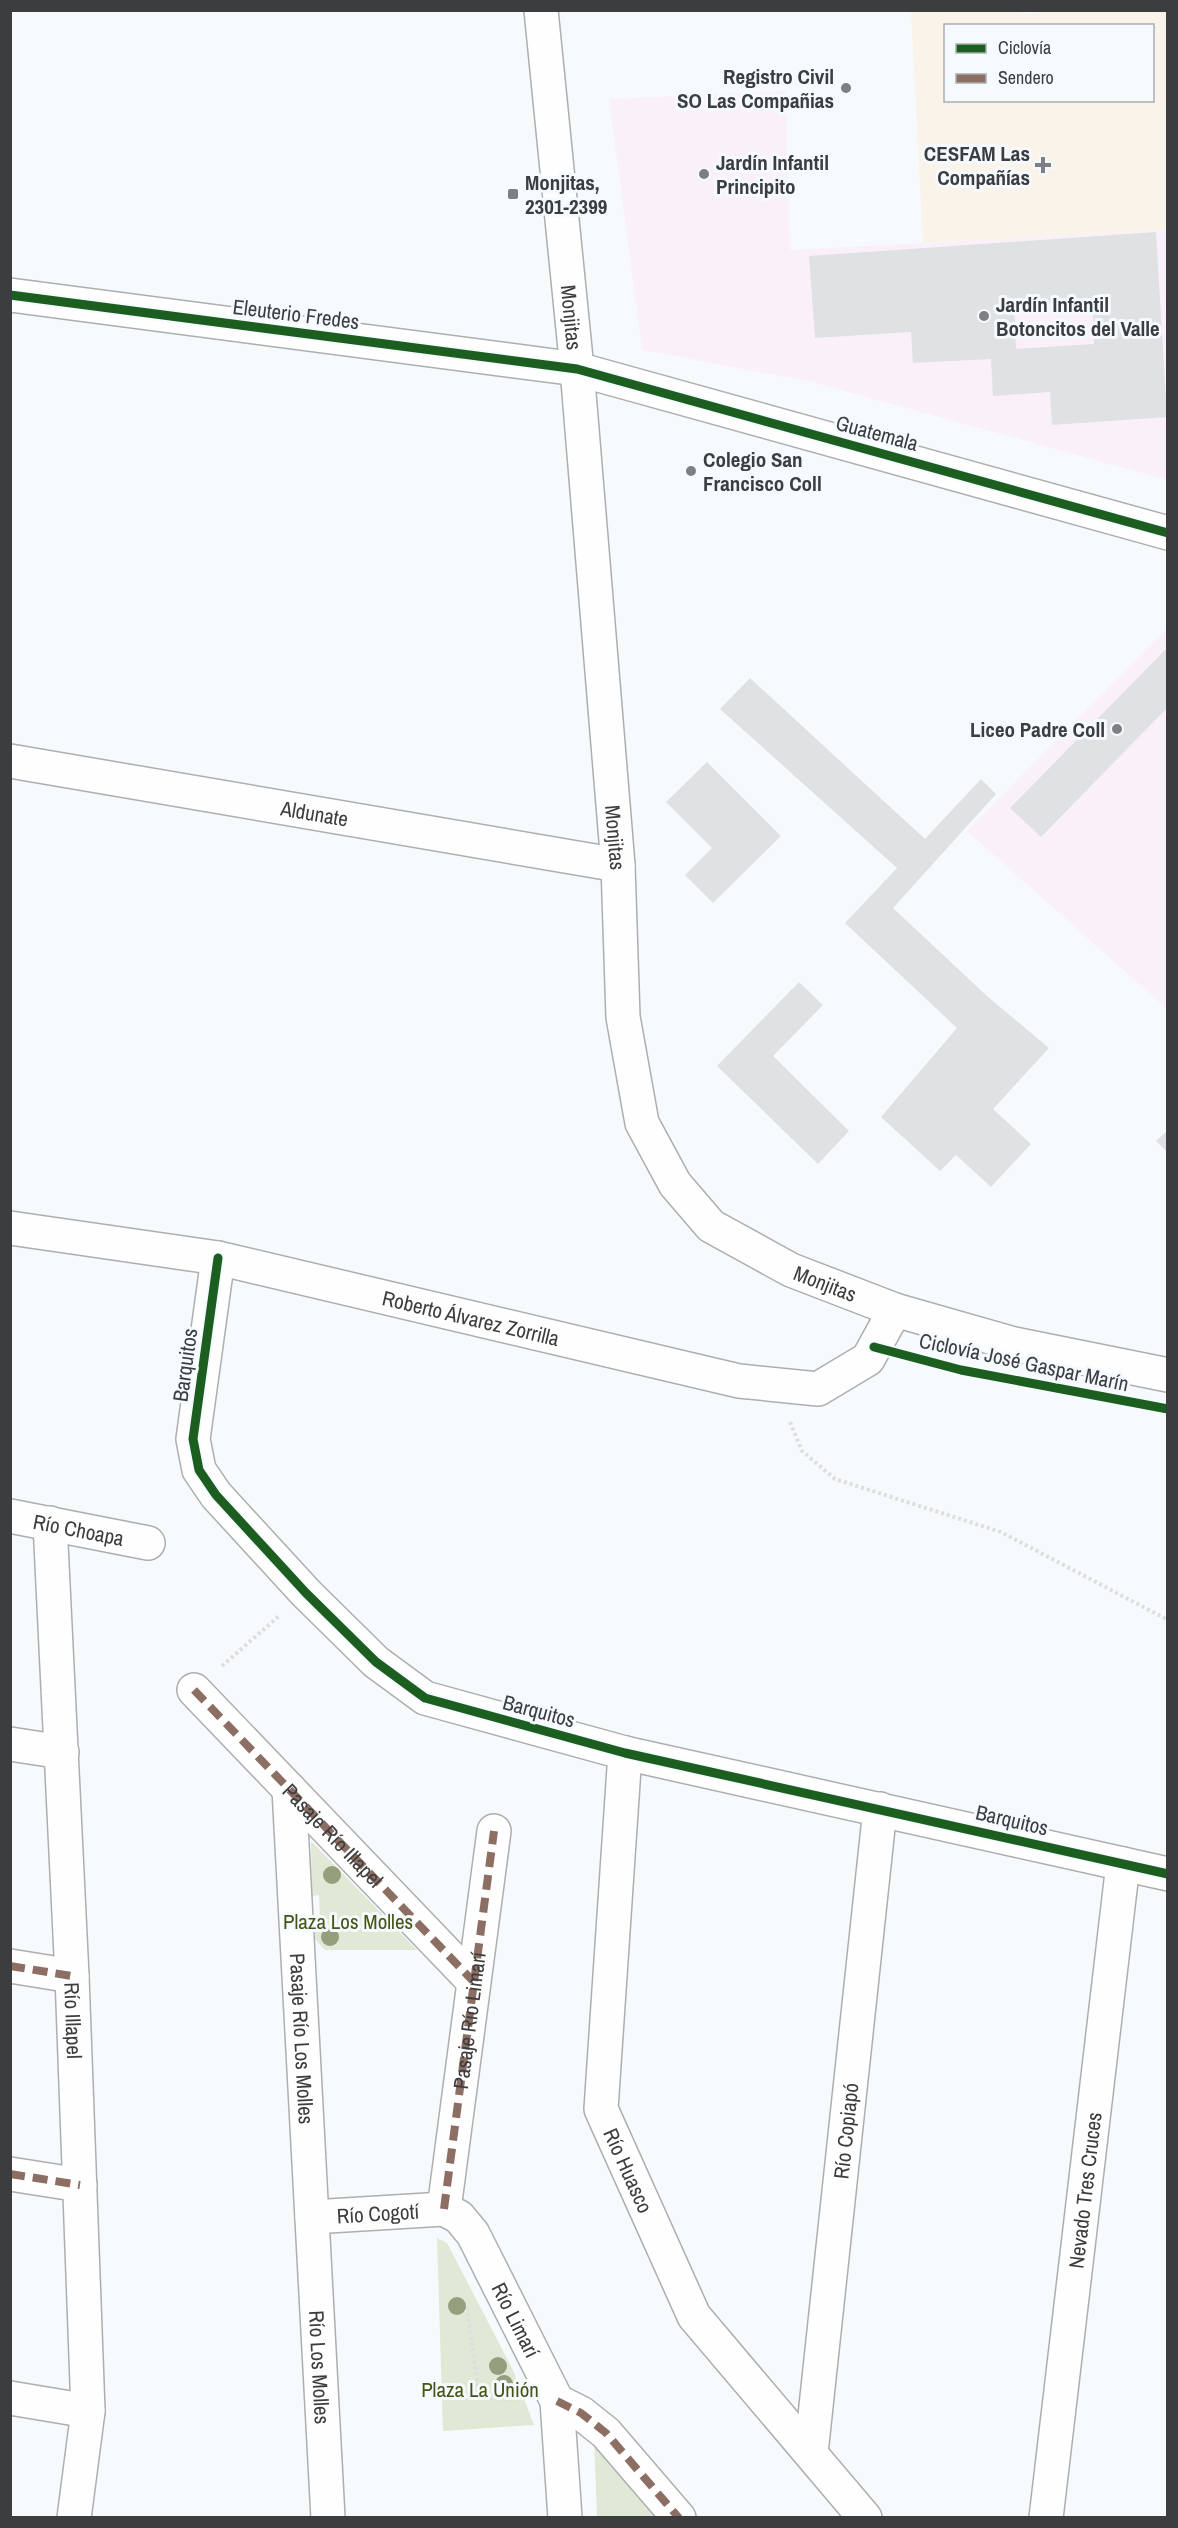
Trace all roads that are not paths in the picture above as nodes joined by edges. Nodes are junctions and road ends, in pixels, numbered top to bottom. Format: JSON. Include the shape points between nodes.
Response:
{"nodes":[{"id":1,"x":542,"y":10,"type":"edge"},
{"id":2,"x":10,"y":295,"type":"edge"},
{"id":3,"x":577,"y":369,"type":"junction"},
{"id":4,"x":1167,"y":533,"type":"edge"},
{"id":5,"x":10,"y":761,"type":"edge"},
{"id":6,"x":618,"y":865,"type":"junction"},
{"id":7,"x":10,"y":1228,"type":"edge"},
{"id":8,"x":218,"y":1258,"type":"junction"},
{"id":9,"x":895,"y":1310,"type":"junction"},
{"id":10,"x":1167,"y":1375,"type":"edge"},
{"id":11,"x":10,"y":1516,"type":"edge"},
{"id":12,"x":50,"y":1523,"type":"junction"},
{"id":13,"x":148,"y":1543,"type":"dead end"},
{"id":14,"x":194,"y":1690,"type":"road end"},
{"id":15,"x":10,"y":1744,"type":"edge"},
{"id":16,"x":62,"y":1752,"type":"junction"},
{"id":17,"x":625,"y":1753,"type":"junction"},
{"id":18,"x":289,"y":1789,"type":"junction"},
{"id":19,"x":880,"y":1809,"type":"junction"},
{"id":20,"x":494,"y":1831,"type":"dead end"},
{"id":21,"x":1123,"y":1864,"type":"junction"},
{"id":22,"x":1167,"y":1874,"type":"edge"},
{"id":23,"x":10,"y":1966,"type":"edge"},
{"id":24,"x":72,"y":1976,"type":"junction"},
{"id":25,"x":473,"y":1981,"type":"junction"},
{"id":26,"x":10,"y":2174,"type":"edge"},
{"id":27,"x":80,"y":2185,"type":"junction"},
{"id":28,"x":444,"y":2209,"type":"junction"},
{"id":29,"x":312,"y":2217,"type":"junction"},
{"id":30,"x":555,"y":2396,"type":"junction"},
{"id":31,"x":10,"y":2398,"type":"edge"},
{"id":32,"x":88,"y":2411,"type":"junction"},
{"id":33,"x":811,"y":2453,"type":"junction"},
{"id":34,"x":74,"y":2517,"type":"edge"},
{"id":35,"x":328,"y":2517,"type":"edge"},
{"id":36,"x":565,"y":2517,"type":"edge"},
{"id":37,"x":679,"y":2517,"type":"edge"},
{"id":38,"x":865,"y":2517,"type":"edge"},
{"id":39,"x":1046,"y":2517,"type":"edge"}],
"edges":[{"from":1,"to":3,"type":"street","name":"Monjitas"},
{"from":2,"to":3,"type":"street","name":"Eleuterio Fredes"},
{"from":3,"to":4,"type":"street","name":"Guatemala"},
{"from":3,"to":6,"type":"street","name":"Monjitas"},
{"from":5,"to":6,"type":"street","name":"Aldunate"},
{"from":6,"to":9,"type":"street","name":"Monjitas","via":[[623,1017],[639,1111],[675,1184],[711,1226],[791,1270]]},
{"from":7,"to":8,"type":"street","name":"Roberto Álvarez Zorrilla"},
{"from":8,"to":9,"type":"street","name":"Roberto Álvarez Zorrilla","via":[[739,1381],[818,1389],[868,1359]]},
{"from":8,"to":17,"type":"street","name":"Barquitos","via":[[193,1439],[199,1470],[216,1495],[376,1662],[425,1698]]},
{"from":9,"to":10,"type":"street","name":"Monjitas","via":[[1014,1344]]},
{"from":11,"to":12,"type":"street","name":"Río Choapa"},
{"from":12,"to":13,"type":"street","name":"Río Choapa"},
{"from":12,"to":16,"type":"street","name":"Río Illapel"},
{"from":14,"to":18,"type":"street","name":"Pasaje Río Illapel"},
{"from":15,"to":16,"type":"street"},
{"from":16,"to":24,"type":"street","name":"Río Illapel"},
{"from":17,"to":19,"type":"street","name":"Barquitos"},
{"from":17,"to":33,"type":"street","name":"Río Huasco","via":[[601,2109],[694,2316]]},
{"from":18,"to":25,"type":"street","name":"Pasaje Río Illapel"},
{"from":18,"to":29,"type":"street","name":"Pasaje Río Los Molles"},
{"from":19,"to":21,"type":"street","name":"Barquitos"},
{"from":19,"to":33,"type":"street","name":"Río Copiapó"},
{"from":20,"to":25,"type":"street","name":"Pasaje Río Limarí"},
{"from":21,"to":22,"type":"street","name":"Barquitos"},
{"from":21,"to":39,"type":"street","name":"Nevado Tres Cruces"},
{"from":23,"to":24,"type":"street"},
{"from":24,"to":27,"type":"street","name":"Río Illapel"},
{"from":25,"to":28,"type":"street","name":"Pasaje Río Limarí"},
{"from":26,"to":27,"type":"street"},
{"from":27,"to":32,"type":"street","name":"Río Illapel"},
{"from":28,"to":29,"type":"street","name":"Río Cogotí"},
{"from":28,"to":30,"type":"street","name":"Río Limarí","via":[[459,2217],[473,2234]]},
{"from":29,"to":35,"type":"street","name":"Río Los Molles"},
{"from":30,"to":36,"type":"street","name":"Río Limarí"},
{"from":30,"to":37,"type":"street","via":[[606,2433]]},
{"from":31,"to":32,"type":"street"},
{"from":32,"to":34,"type":"street","name":"Río Illapel"},
{"from":33,"to":38,"type":"street","name":"Río Huasco"}]}
